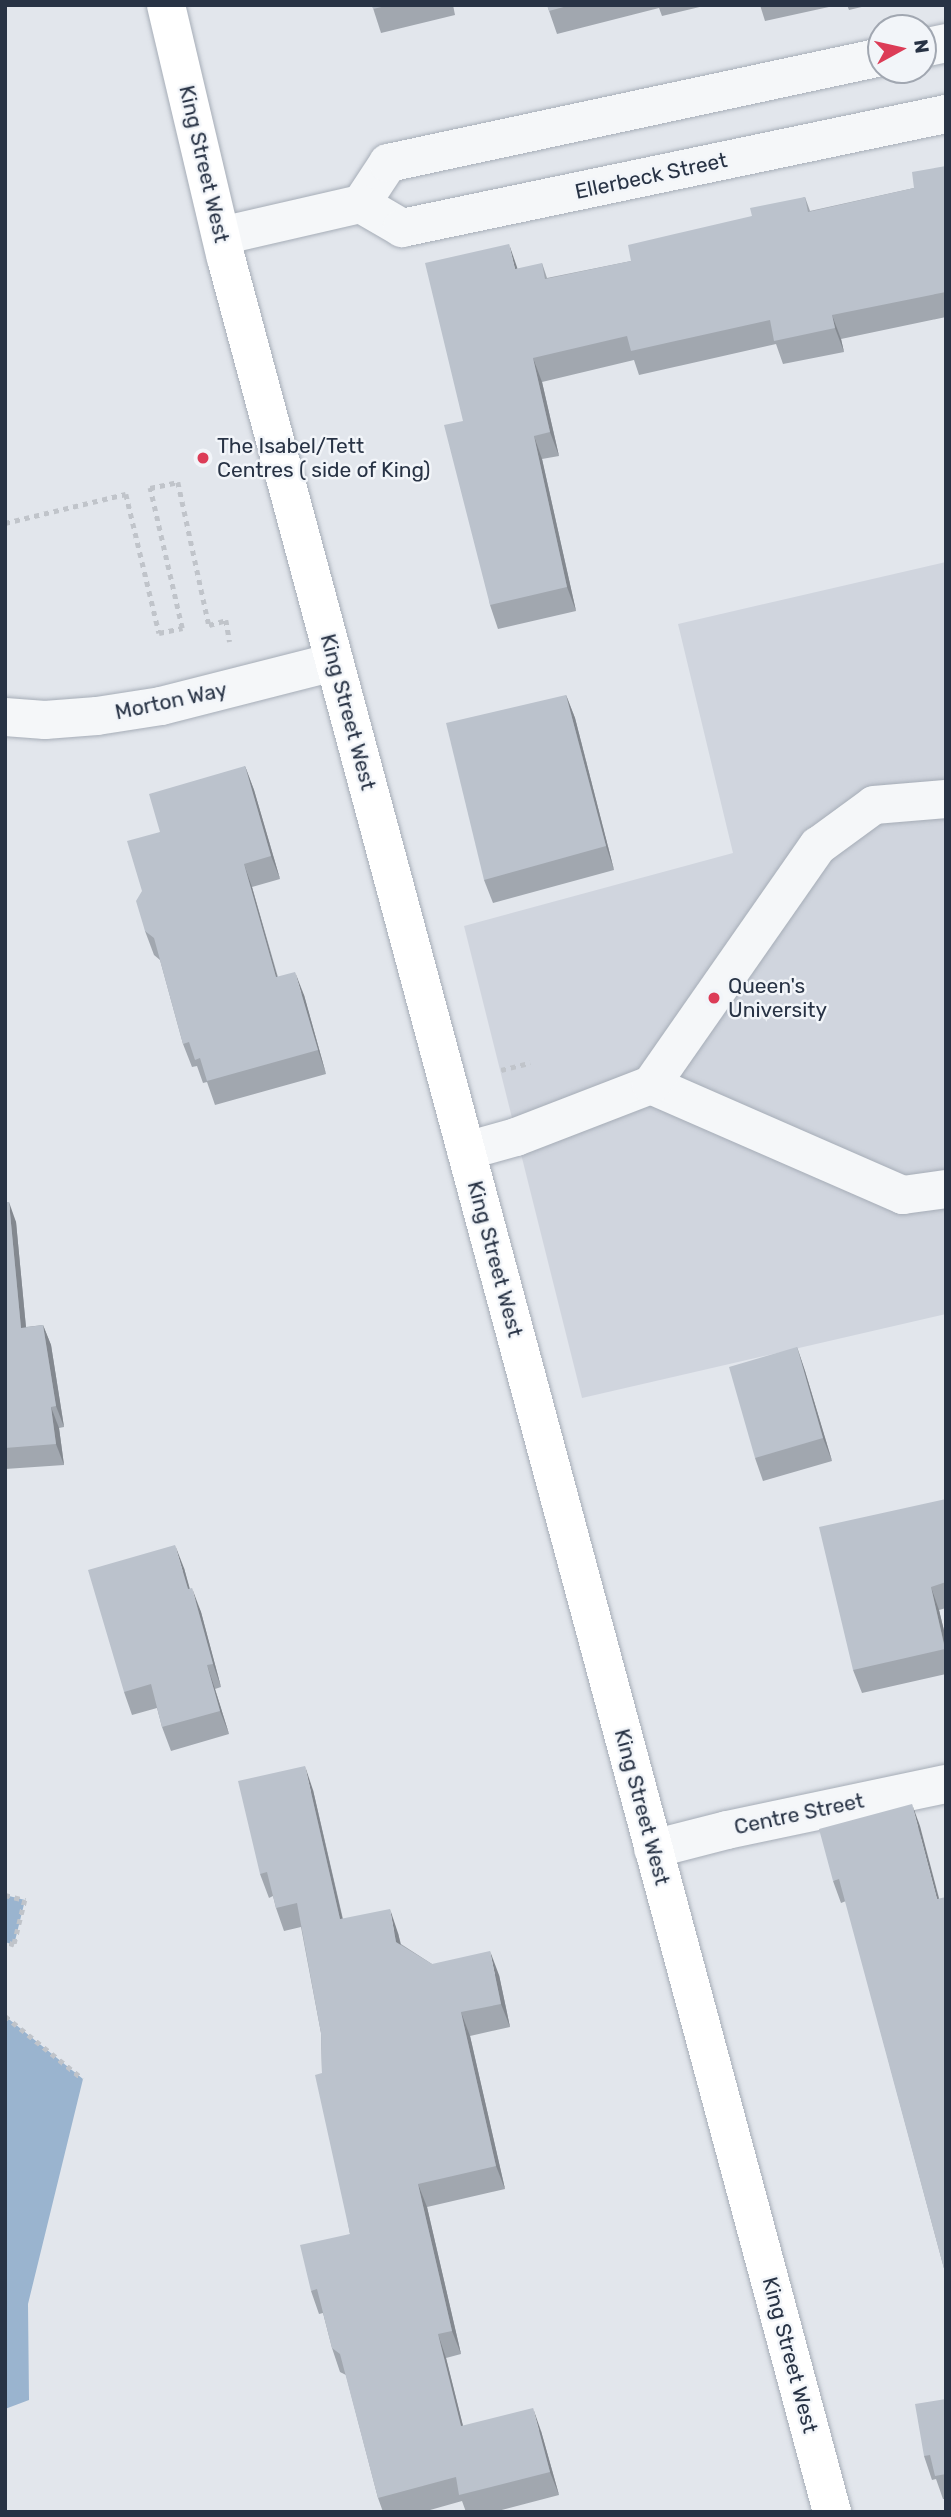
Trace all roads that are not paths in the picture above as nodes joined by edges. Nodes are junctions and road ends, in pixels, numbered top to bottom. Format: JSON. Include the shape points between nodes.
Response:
{"nodes":[{"id":1,"x":166,"y":5,"type":"edge"},
{"id":2,"x":867,"y":60,"type":"edge"},
{"id":3,"x":946,"y":114,"type":"edge"},
{"id":4,"x":361,"y":204,"type":"junction"},
{"id":5,"x":221,"y":236,"type":"junction"},
{"id":6,"x":334,"y":662,"type":"junction"},
{"id":7,"x":5,"y":717,"type":"edge"},
{"id":8,"x":946,"y":799,"type":"edge"},
{"id":9,"x":651,"y":1085,"type":"junction"},
{"id":10,"x":466,"y":1151,"type":"junction"},
{"id":11,"x":946,"y":1189,"type":"edge"},
{"id":12,"x":946,"y":1784,"type":"edge"},
{"id":13,"x":653,"y":1849,"type":"junction"},
{"id":14,"x":832,"y":2512,"type":"edge"}],
"edges":[{"from":1,"to":5,"type":"main road","name":"King Street West"},
{"from":2,"to":4,"type":"street","via":[[388,163]]},
{"from":3,"to":4,"type":"street","name":"Ellerbeck Street","via":[[402,228]]},
{"from":4,"to":5,"type":"street"},
{"from":5,"to":6,"type":"main road","name":"King Street West"},
{"from":6,"to":7,"type":"street","name":"Morton Way","via":[[161,706],[45,720]]},
{"from":6,"to":10,"type":"main road","name":"King Street West"},
{"from":8,"to":9,"type":"street","via":[[874,805],[818,846]]},
{"from":9,"to":10,"type":"street","via":[[516,1137]]},
{"from":9,"to":11,"type":"street","via":[[902,1195]]},
{"from":10,"to":13,"type":"main road","name":"King Street West"},
{"from":12,"to":13,"type":"street","name":"Centre Street"},
{"from":13,"to":14,"type":"main road","name":"King Street West"}]}
